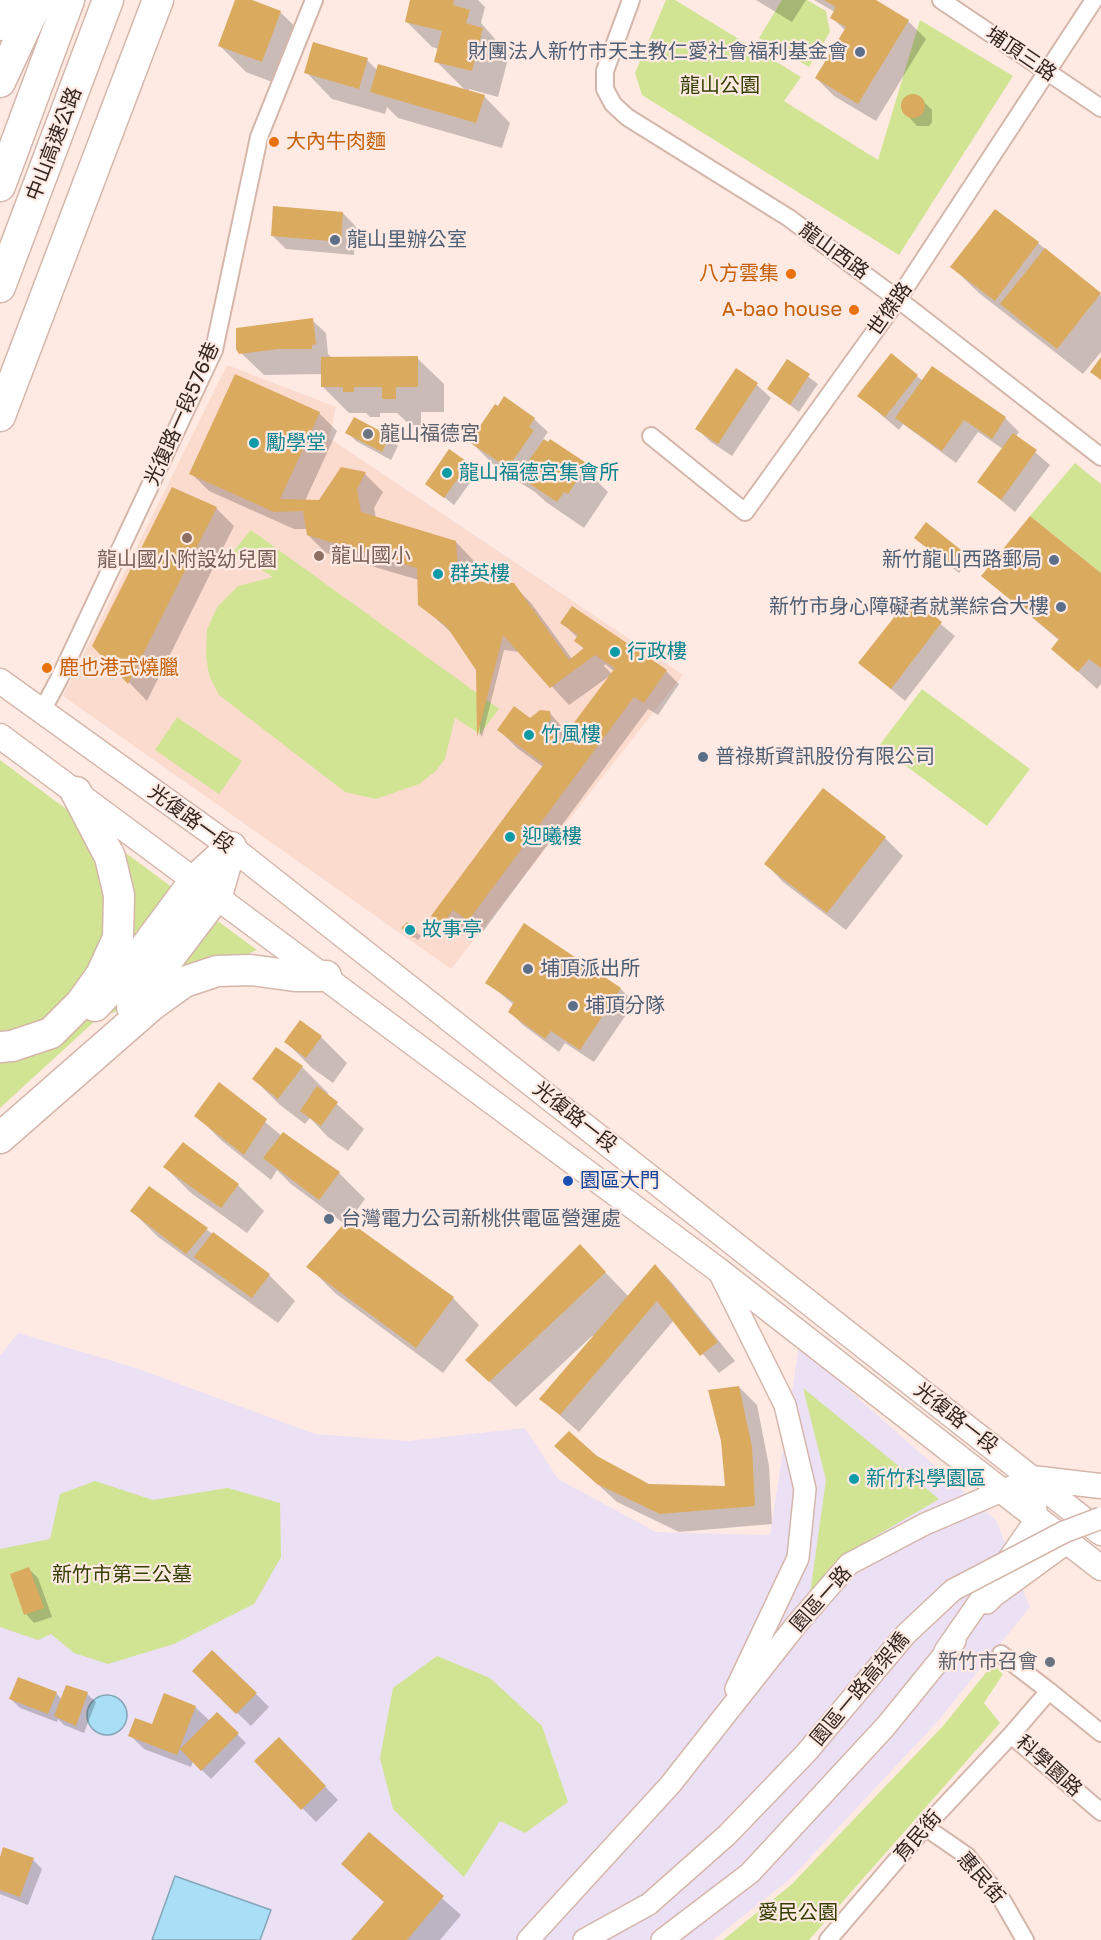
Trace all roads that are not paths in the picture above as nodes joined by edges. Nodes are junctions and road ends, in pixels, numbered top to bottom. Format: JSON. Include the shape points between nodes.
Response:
{"nodes":[{"id":1,"x":11,"y":0,"type":"edge"},
{"id":2,"x":38,"y":0,"type":"edge"},
{"id":3,"x":69,"y":0,"type":"edge"},
{"id":4,"x":108,"y":0,"type":"edge"},
{"id":5,"x":158,"y":0,"type":"edge"},
{"id":6,"x":314,"y":0,"type":"edge"},
{"id":7,"x":631,"y":0,"type":"edge"},
{"id":8,"x":941,"y":0,"type":"edge"},
{"id":9,"x":1094,"y":0,"type":"edge"},
{"id":10,"x":0,"y":25,"type":"edge"},
{"id":11,"x":1046,"y":70,"type":"junction"},
{"id":12,"x":0,"y":82,"type":"edge"},
{"id":13,"x":1101,"y":108,"type":"edge"},
{"id":14,"x":0,"y":186,"type":"edge"},
{"id":15,"x":0,"y":287,"type":"edge"},
{"id":16,"x":898,"y":299,"type":"junction"},
{"id":17,"x":0,"y":416,"type":"edge"},
{"id":18,"x":651,"y":436,"type":"dead end"},
{"id":19,"x":1101,"y":457,"type":"edge"},
{"id":20,"x":0,"y":681,"type":"edge"},
{"id":21,"x":42,"y":711,"type":"junction"},
{"id":22,"x":0,"y":736,"type":"edge"},
{"id":23,"x":76,"y":792,"type":"junction"},
{"id":24,"x":231,"y":847,"type":"junction"},
{"id":25,"x":206,"y":887,"type":"junction"},
{"id":26,"x":326,"y":976,"type":"junction"},
{"id":27,"x":51,"y":1033,"type":"junction"},
{"id":28,"x":0,"y":1047,"type":"edge"},
{"id":29,"x":64,"y":1084,"type":"junction"},
{"id":30,"x":0,"y":1138,"type":"edge"},
{"id":31,"x":717,"y":1269,"type":"junction"},
{"id":32,"x":1032,"y":1478,"type":"junction"},
{"id":33,"x":1101,"y":1486,"type":"edge"},
{"id":34,"x":1001,"y":1491,"type":"junction"},
{"id":35,"x":1037,"y":1518,"type":"junction"},
{"id":36,"x":1101,"y":1518,"type":"edge"},
{"id":37,"x":1101,"y":1533,"type":"edge"},
{"id":38,"x":1068,"y":1542,"type":"junction"},
{"id":39,"x":1101,"y":1568,"type":"edge"},
{"id":40,"x":945,"y":1652,"type":"junction"},
{"id":41,"x":1001,"y":1654,"type":"dead end"},
{"id":42,"x":1049,"y":1691,"type":"junction"},
{"id":43,"x":720,"y":1724,"type":"junction"},
{"id":44,"x":1101,"y":1733,"type":"edge"},
{"id":45,"x":1011,"y":1735,"type":"junction"},
{"id":46,"x":1101,"y":1812,"type":"edge"},
{"id":47,"x":925,"y":1827,"type":"junction"},
{"id":48,"x":649,"y":1904,"type":"junction"},
{"id":49,"x":528,"y":1940,"type":"edge"},
{"id":50,"x":584,"y":1940,"type":"edge"},
{"id":51,"x":607,"y":1940,"type":"edge"},
{"id":52,"x":662,"y":1940,"type":"edge"},
{"id":53,"x":828,"y":1940,"type":"edge"},
{"id":54,"x":1024,"y":1940,"type":"edge"}],
"edges":[{"from":1,"to":10,"type":"highway"},
{"from":2,"to":12,"type":"highway"},
{"from":3,"to":14,"type":"highway","name":"中山高速公路"},
{"from":4,"to":15,"type":"highway","name":"中山高速公路"},
{"from":5,"to":17,"type":"highway"},
{"from":6,"to":21,"type":"street","name":"光復路一段576巷","via":[[258,137],[214,350]]},
{"from":7,"to":16,"type":"street","name":"龍山西路","via":[[605,71],[605,89],[613,104],[627,117],[789,218]]},
{"from":8,"to":11,"type":"street","name":"埔頂三路"},
{"from":9,"to":11,"type":"street","name":"世傑路"},
{"from":11,"to":13,"type":"street","name":"埔頂三路"},
{"from":11,"to":16,"type":"street","name":"世傑路"},
{"from":16,"to":18,"type":"street","name":"世傑路","via":[[745,512]]},
{"from":16,"to":19,"type":"street","name":"龍山西路"},
{"from":20,"to":21,"type":"main road","name":"光復路一段"},
{"from":21,"to":24,"type":"main road","name":"光復路一段"},
{"from":22,"to":23,"type":"main road","name":"光復路一段"},
{"from":23,"to":25,"type":"main road","name":"光復路一段"},
{"from":23,"to":27,"type":"highway","via":[[110,857],[119,895],[118,938],[101,975],[81,1003]]},
{"from":24,"to":25,"type":"highway"},
{"from":24,"to":32,"type":"main road","name":"光復路一段"},
{"from":25,"to":26,"type":"main road","name":"光復路一段"},
{"from":25,"to":27,"type":"highway","via":[[107,996],[83,1016]]},
{"from":25,"to":29,"type":"highway","via":[[140,998]]},
{"from":26,"to":29,"type":"highway","via":[[217,971],[184,982],[152,1005]]},
{"from":26,"to":31,"type":"main road","name":"光復路一段"},
{"from":27,"to":28,"type":"highway"},
{"from":29,"to":30,"type":"highway"},
{"from":31,"to":34,"type":"main road","name":"光復路一段"},
{"from":31,"to":43,"type":"street","via":[[785,1405],[805,1489],[798,1558]]},
{"from":32,"to":33,"type":"main road"},
{"from":32,"to":34,"type":"street","name":"園區一路"},
{"from":32,"to":35,"type":"street"},
{"from":32,"to":37,"type":"main road","name":"光復路一段"},
{"from":34,"to":35,"type":"main road","name":"光復路一段"},
{"from":34,"to":43,"type":"street","name":"園區一路","via":[[925,1524],[849,1564]]},
{"from":35,"to":38,"type":"main road","name":"光復路一段"},
{"from":35,"to":40,"type":"street"},
{"from":36,"to":48,"type":"street","name":"園區一路高架橋","bridge":true,"via":[[1064,1532],[953,1590],[906,1634],[806,1753],[743,1818]]},
{"from":38,"to":39,"type":"main road","name":"光復路一段"},
{"from":38,"to":40,"type":"street","via":[[994,1596]]},
{"from":40,"to":52,"type":"street","via":[[886,1726],[750,1873]]},
{"from":41,"to":42,"type":"street"},
{"from":42,"to":44,"type":"street"},
{"from":42,"to":45,"type":"street","name":"科學園路"},
{"from":43,"to":49,"type":"street","name":"園區一路","via":[[670,1785]]},
{"from":45,"to":46,"type":"street","name":"科學園路"},
{"from":45,"to":47,"type":"street","name":"育民街"},
{"from":47,"to":53,"type":"street","name":"育民街"},
{"from":47,"to":54,"type":"street","name":"惠民街","via":[[967,1856],[1002,1900]]},
{"from":48,"to":50,"type":"street"},
{"from":48,"to":51,"type":"street"}]}
